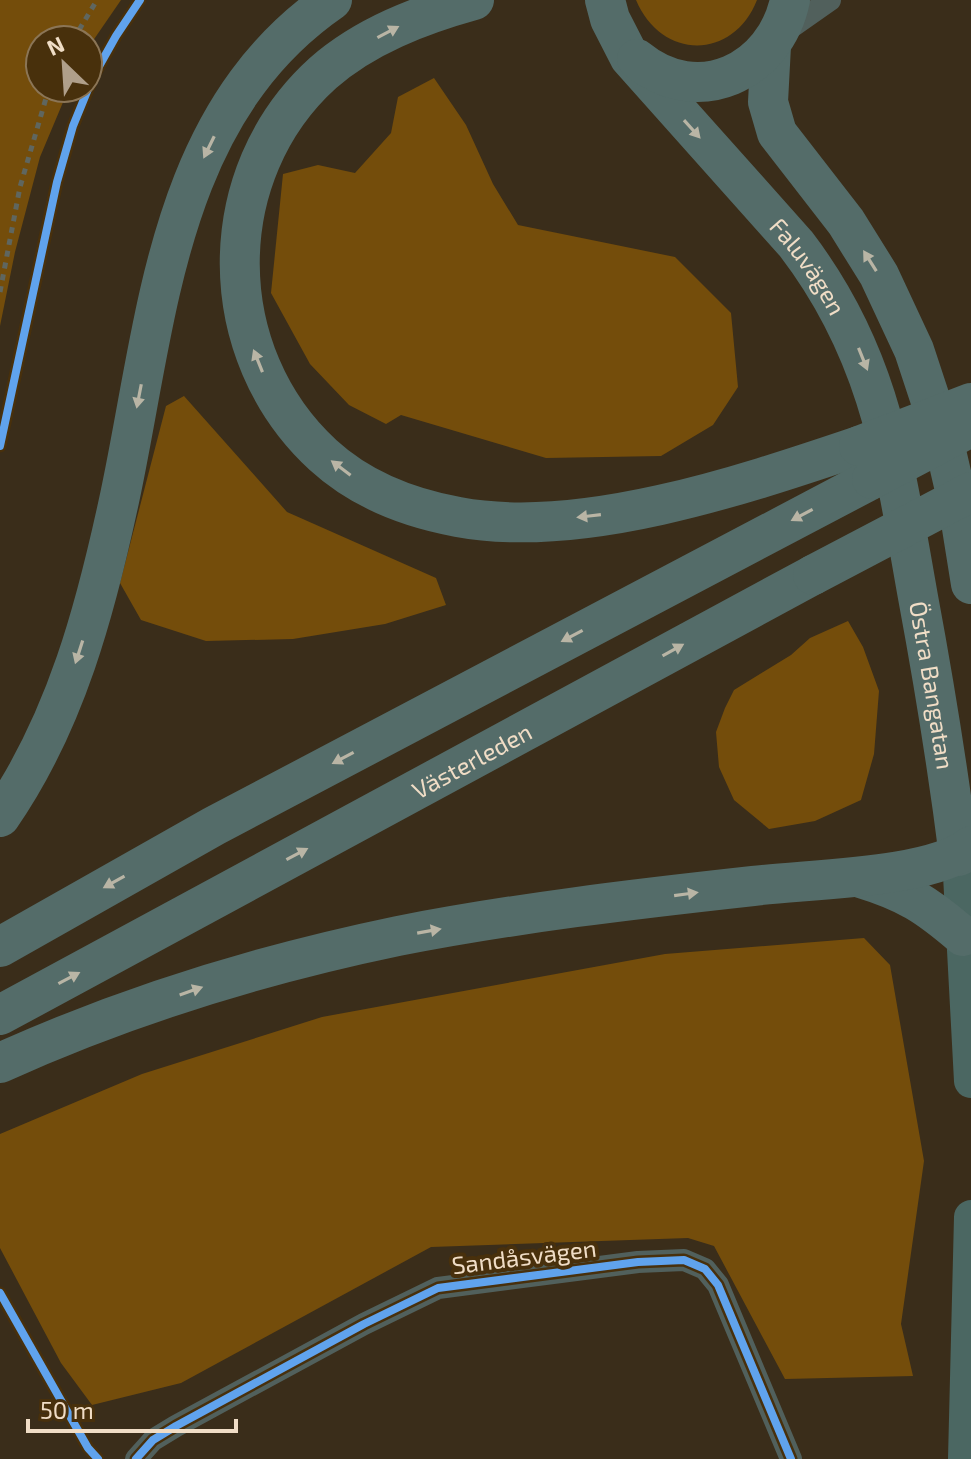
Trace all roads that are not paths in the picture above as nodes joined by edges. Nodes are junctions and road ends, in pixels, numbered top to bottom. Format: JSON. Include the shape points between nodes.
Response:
{"nodes":[{"id":1,"x":332,"y":0,"type":"edge"},
{"id":2,"x":474,"y":0,"type":"edge"},
{"id":3,"x":573,"y":0,"type":"edge"},
{"id":4,"x":790,"y":0,"type":"edge"},
{"id":5,"x":830,"y":0,"type":"edge"},
{"id":6,"x":613,"y":22,"type":"edge"},
{"id":7,"x":774,"y":42,"type":"junction"},
{"id":8,"x":971,"y":403,"type":"edge"},
{"id":9,"x":955,"y":436,"type":"edge"},
{"id":10,"x":865,"y":463,"type":"junction"},
{"id":11,"x":958,"y":500,"type":"edge"},
{"id":12,"x":908,"y":530,"type":"joint"},
{"id":13,"x":971,"y":584,"type":"edge"},
{"id":14,"x":957,"y":742,"type":"edge"},
{"id":15,"x":0,"y":817,"type":"edge"},
{"id":16,"x":965,"y":851,"type":"edge"},
{"id":17,"x":853,"y":876,"type":"junction"},
{"id":18,"x":963,"y":936,"type":"junction"},
{"id":19,"x":0,"y":947,"type":"edge"},
{"id":20,"x":0,"y":1015,"type":"edge"},
{"id":21,"x":0,"y":1063,"type":"edge"},
{"id":22,"x":971,"y":1081,"type":"edge"},
{"id":23,"x":971,"y":1217,"type":"edge"},
{"id":24,"x":136,"y":1459,"type":"edge"},
{"id":25,"x":791,"y":1459,"type":"edge"},
{"id":26,"x":965,"y":1459,"type":"edge"}],
"edges":[{"from":1,"to":15,"type":"highway","one_way":true,"via":[[290,32],[248,79],[192,183],[159,292],[90,619],[45,738]]},
{"from":10,"to":2,"type":"highway","one_way":true,"via":[[769,476],[666,503],[584,517],[500,521],[449,515],[389,497],[345,472],[297,428],[258,363],[240,291],[243,219],[264,155],[311,85],[338,61],[397,27]]},
{"from":3,"to":6,"type":"highway"},
{"from":4,"to":7,"type":"highway"},
{"from":5,"to":7,"type":"street"},
{"from":6,"to":7,"type":"highway","via":[[651,69],[691,81],[738,72]]},
{"from":6,"to":12,"type":"highway","name":"Faluvägen","one_way":true,"via":[[643,74],[796,244],[832,294],[868,370]]},
{"from":11,"to":7,"type":"highway","one_way":true,"via":[[934,409],[898,312],[846,222],[777,133],[768,102]]},
{"from":8,"to":10,"type":"highway","bridge":true},
{"from":9,"to":10,"type":"highway","bridge":true},
{"from":10,"to":19,"type":"highway","one_way":true},
{"from":11,"to":13,"type":"highway"},
{"from":20,"to":11,"type":"highway","name":"Västerleden","one_way":true,"bridge":true},
{"from":12,"to":14,"type":"highway","name":"Östra Bangatan"},
{"from":14,"to":16,"type":"highway","name":"Östra Bangatan"},
{"from":16,"to":17,"type":"highway","via":[[920,868]]},
{"from":16,"to":18,"type":"main road","name":"Östra Bangatan"},
{"from":17,"to":18,"type":"highway","via":[[896,888],[924,903]]},
{"from":21,"to":17,"type":"highway","one_way":true,"via":[[66,1034],[260,970],[398,936]]},
{"from":18,"to":22,"type":"main road","name":"Östra Bangatan"},
{"from":23,"to":26,"type":"main road"},
{"from":24,"to":25,"type":"street","name":"Sandåsvägen","via":[[176,1426],[438,1288],[684,1260],[705,1269],[718,1285]]}]}
